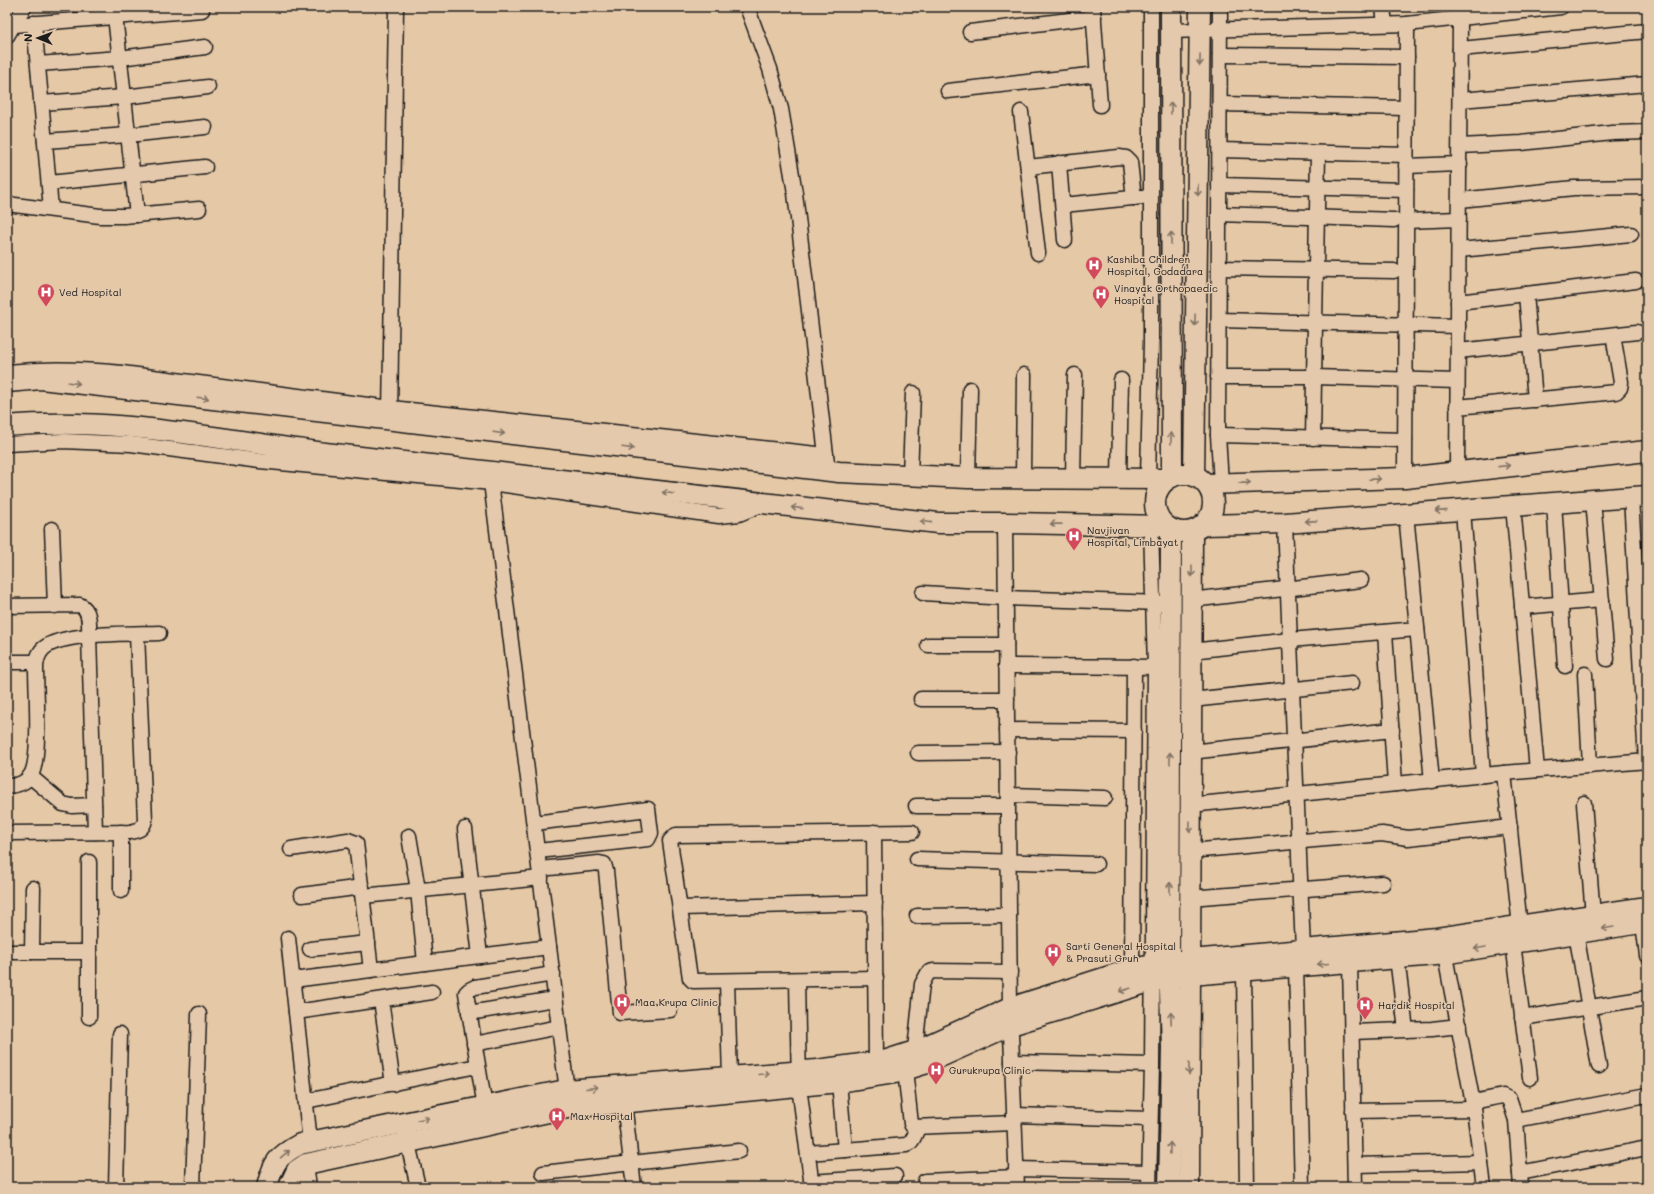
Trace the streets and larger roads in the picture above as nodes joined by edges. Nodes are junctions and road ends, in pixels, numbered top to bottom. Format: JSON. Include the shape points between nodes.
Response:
{"nodes":[{"id":1,"x":24,"y":7,"type":"edge"},
{"id":2,"x":396,"y":7,"type":"edge"},
{"id":3,"x":747,"y":7,"type":"edge"},
{"id":4,"x":1151,"y":7,"type":"edge"},
{"id":5,"x":1171,"y":7,"type":"edge"},
{"id":6,"x":1200,"y":7,"type":"edge"},
{"id":7,"x":1220,"y":7,"type":"edge"},
{"id":8,"x":1383,"y":7,"type":"edge"},
{"id":9,"x":1561,"y":7,"type":"edge"},
{"id":10,"x":202,"y":10,"type":"dead end"},
{"id":11,"x":1511,"y":10,"type":"edge"},
{"id":12,"x":115,"y":12,"type":"edge"},
{"id":13,"x":1094,"y":12,"type":"edge"},
{"id":14,"x":1460,"y":19,"type":"junction"},
{"id":15,"x":34,"y":23,"type":"junction"},
{"id":16,"x":1385,"y":24,"type":"junction"},
{"id":17,"x":1407,"y":24,"type":"junction"},
{"id":18,"x":1220,"y":29,"type":"junction"},
{"id":19,"x":1200,"y":30,"type":"junction"},
{"id":20,"x":10,"y":31,"type":"edge"},
{"id":21,"x":1171,"y":31,"type":"junction"},
{"id":22,"x":1647,"y":31,"type":"edge"},
{"id":23,"x":970,"y":32,"type":"dead end"},
{"id":24,"x":205,"y":47,"type":"dead end"},
{"id":25,"x":1460,"y":49,"type":"junction"},
{"id":26,"x":1220,"y":55,"type":"junction"},
{"id":27,"x":1407,"y":57,"type":"junction"},
{"id":28,"x":120,"y":58,"type":"junction"},
{"id":29,"x":38,"y":64,"type":"junction"},
{"id":30,"x":1098,"y":74,"type":"junction"},
{"id":31,"x":1647,"y":84,"type":"edge"},
{"id":32,"x":208,"y":87,"type":"dead end"},
{"id":33,"x":948,"y":91,"type":"dead end"},
{"id":34,"x":124,"y":97,"type":"junction"},
{"id":35,"x":1460,"y":100,"type":"junction"},
{"id":36,"x":41,"y":103,"type":"junction"},
{"id":37,"x":1220,"y":104,"type":"junction"},
{"id":38,"x":1100,"y":105,"type":"dead end"},
{"id":39,"x":1406,"y":108,"type":"junction"},
{"id":40,"x":1021,"y":112,"type":"dead end"},
{"id":41,"x":205,"y":127,"type":"dead end"},
{"id":42,"x":1647,"y":132,"type":"edge"},
{"id":43,"x":128,"y":135,"type":"junction"},
{"id":44,"x":45,"y":141,"type":"junction"},
{"id":45,"x":1460,"y":146,"type":"junction"},
{"id":46,"x":1220,"y":150,"type":"junction"},
{"id":47,"x":1318,"y":153,"type":"junction"},
{"id":48,"x":1406,"y":160,"type":"junction"},
{"id":49,"x":1059,"y":163,"type":"junction"},
{"id":50,"x":1460,"y":164,"type":"junction"},
{"id":51,"x":205,"y":167,"type":"dead end"},
{"id":52,"x":1028,"y":167,"type":"junction"},
{"id":53,"x":132,"y":174,"type":"junction"},
{"id":54,"x":48,"y":183,"type":"junction"},
{"id":55,"x":1219,"y":185,"type":"junction"},
{"id":56,"x":1318,"y":187,"type":"junction"},
{"id":57,"x":1647,"y":187,"type":"edge"},
{"id":58,"x":1406,"y":190,"type":"junction"},
{"id":59,"x":1170,"y":195,"type":"junction"},
{"id":60,"x":1151,"y":197,"type":"junction"},
{"id":61,"x":1134,"y":198,"type":"junction"},
{"id":62,"x":1460,"y":200,"type":"junction"},
{"id":63,"x":7,"y":204,"type":"edge"},
{"id":64,"x":1063,"y":205,"type":"junction"},
{"id":65,"x":51,"y":209,"type":"junction"},
{"id":66,"x":199,"y":209,"type":"dead end"},
{"id":67,"x":1219,"y":214,"type":"junction"},
{"id":68,"x":137,"y":215,"type":"junction"},
{"id":69,"x":1317,"y":218,"type":"junction"},
{"id":70,"x":1400,"y":220,"type":"junction"},
{"id":71,"x":1459,"y":220,"type":"junction"},
{"id":72,"x":1631,"y":234,"type":"dead end"},
{"id":73,"x":1066,"y":240,"type":"dead end"},
{"id":74,"x":1459,"y":250,"type":"junction"},
{"id":75,"x":1038,"y":253,"type":"dead end"},
{"id":76,"x":1219,"y":268,"type":"junction"},
{"id":77,"x":1316,"y":270,"type":"junction"},
{"id":78,"x":1394,"y":271,"type":"dead end"},
{"id":79,"x":1636,"y":281,"type":"dead end"},
{"id":80,"x":1526,"y":294,"type":"junction"},
{"id":81,"x":1458,"y":302,"type":"junction"},
{"id":82,"x":1218,"y":320,"type":"junction"},
{"id":83,"x":1315,"y":322,"type":"junction"},
{"id":84,"x":1405,"y":324,"type":"junction"},
{"id":85,"x":1458,"y":326,"type":"junction"},
{"id":86,"x":1637,"y":332,"type":"dead end"},
{"id":87,"x":1613,"y":335,"type":"junction"},
{"id":88,"x":1531,"y":344,"type":"junction"},
{"id":89,"x":1458,"y":351,"type":"junction"},
{"id":90,"x":7,"y":372,"type":"edge"},
{"id":91,"x":1024,"y":375,"type":"dead end"},
{"id":92,"x":1075,"y":375,"type":"dead end"},
{"id":93,"x":1218,"y":377,"type":"junction"},
{"id":94,"x":1314,"y":377,"type":"junction"},
{"id":95,"x":1121,"y":380,"type":"dead end"},
{"id":96,"x":1405,"y":380,"type":"junction"},
{"id":97,"x":1457,"y":381,"type":"junction"},
{"id":98,"x":7,"y":382,"type":"edge"},
{"id":99,"x":970,"y":389,"type":"dead end"},
{"id":100,"x":913,"y":393,"type":"dead end"},
{"id":101,"x":1535,"y":400,"type":"junction"},
{"id":102,"x":1457,"y":407,"type":"junction"},
{"id":103,"x":390,"y":414,"type":"junction"},
{"id":104,"x":7,"y":426,"type":"edge"},
{"id":105,"x":1218,"y":435,"type":"junction"},
{"id":106,"x":1313,"y":438,"type":"junction"},
{"id":107,"x":1405,"y":440,"type":"junction"},
{"id":108,"x":7,"y":444,"type":"edge"},
{"id":109,"x":1647,"y":451,"type":"edge"},
{"id":110,"x":827,"y":463,"type":"junction"},
{"id":111,"x":1457,"y":471,"type":"junction"},
{"id":112,"x":910,"y":476,"type":"junction"},
{"id":113,"x":491,"y":477,"type":"junction"},
{"id":114,"x":968,"y":478,"type":"junction"},
{"id":115,"x":1023,"y":478,"type":"junction"},
{"id":116,"x":1073,"y":478,"type":"junction"},
{"id":117,"x":1119,"y":478,"type":"junction"},
{"id":118,"x":1162,"y":478,"type":"junction"},
{"id":119,"x":1405,"y":478,"type":"junction"},
{"id":120,"x":1207,"y":481,"type":"junction"},
{"id":121,"x":1639,"y":497,"type":"edge"},
{"id":122,"x":1593,"y":500,"type":"junction"},
{"id":123,"x":1554,"y":503,"type":"junction"},
{"id":124,"x":1513,"y":506,"type":"junction"},
{"id":125,"x":1463,"y":510,"type":"junction"},
{"id":126,"x":1406,"y":514,"type":"junction"},
{"id":127,"x":1005,"y":523,"type":"junction"},
{"id":128,"x":1285,"y":523,"type":"junction"},
{"id":129,"x":1162,"y":527,"type":"junction"},
{"id":130,"x":1198,"y":528,"type":"junction"},
{"id":131,"x":52,"y":530,"type":"dead end"},
{"id":132,"x":1360,"y":580,"type":"dead end"},
{"id":133,"x":1288,"y":588,"type":"junction"},
{"id":134,"x":923,"y":593,"type":"dead end"},
{"id":135,"x":1642,"y":594,"type":"edge"},
{"id":136,"x":1006,"y":598,"type":"junction"},
{"id":137,"x":1191,"y":600,"type":"junction"},
{"id":138,"x":1602,"y":600,"type":"junction"},
{"id":139,"x":1162,"y":603,"type":"junction"},
{"id":140,"x":1561,"y":603,"type":"junction"},
{"id":141,"x":7,"y":606,"type":"edge"},
{"id":142,"x":55,"y":606,"type":"junction"},
{"id":143,"x":1522,"y":607,"type":"junction"},
{"id":144,"x":1417,"y":629,"type":"junction"},
{"id":145,"x":1385,"y":632,"type":"junction"},
{"id":146,"x":159,"y":633,"type":"dead end"},
{"id":147,"x":137,"y":634,"type":"junction"},
{"id":148,"x":89,"y":636,"type":"junction"},
{"id":149,"x":1290,"y":640,"type":"junction"},
{"id":150,"x":1006,"y":645,"type":"junction"},
{"id":151,"x":928,"y":646,"type":"dead end"},
{"id":152,"x":1644,"y":649,"type":"edge"},
{"id":153,"x":1191,"y":651,"type":"junction"},
{"id":154,"x":1607,"y":659,"type":"dead end"},
{"id":155,"x":7,"y":662,"type":"edge"},
{"id":156,"x":36,"y":662,"type":"junction"},
{"id":157,"x":1006,"y":666,"type":"junction"},
{"id":158,"x":1134,"y":666,"type":"junction"},
{"id":159,"x":1565,"y":666,"type":"dead end"},
{"id":160,"x":1162,"y":667,"type":"junction"},
{"id":161,"x":1585,"y":674,"type":"dead end"},
{"id":162,"x":1352,"y":682,"type":"dead end"},
{"id":163,"x":1292,"y":689,"type":"junction"},
{"id":164,"x":921,"y":699,"type":"dead end"},
{"id":165,"x":1007,"y":699,"type":"junction"},
{"id":166,"x":1191,"y":700,"type":"junction"},
{"id":167,"x":1645,"y":706,"type":"edge"},
{"id":168,"x":1007,"y":730,"type":"junction"},
{"id":169,"x":1392,"y":730,"type":"junction"},
{"id":170,"x":1134,"y":731,"type":"junction"},
{"id":171,"x":1294,"y":741,"type":"junction"},
{"id":172,"x":1008,"y":752,"type":"junction"},
{"id":173,"x":1190,"y":752,"type":"junction"},
{"id":174,"x":918,"y":753,"type":"dead end"},
{"id":175,"x":1647,"y":761,"type":"edge"},
{"id":176,"x":1590,"y":766,"type":"junction"},
{"id":177,"x":1537,"y":770,"type":"junction"},
{"id":178,"x":1504,"y":773,"type":"junction"},
{"id":179,"x":1483,"y":775,"type":"junction"},
{"id":180,"x":30,"y":776,"type":"junction"},
{"id":181,"x":1432,"y":780,"type":"junction"},
{"id":182,"x":1395,"y":784,"type":"junction"},
{"id":183,"x":7,"y":786,"type":"edge"},
{"id":184,"x":1296,"y":794,"type":"junction"},
{"id":185,"x":1105,"y":798,"type":"dead end"},
{"id":186,"x":1008,"y":801,"type":"junction"},
{"id":187,"x":1584,"y":803,"type":"dead end"},
{"id":188,"x":94,"y":805,"type":"junction"},
{"id":189,"x":1190,"y":805,"type":"junction"},
{"id":190,"x":916,"y":806,"type":"dead end"},
{"id":191,"x":534,"y":823,"type":"junction"},
{"id":192,"x":1510,"y":827,"type":"junction"},
{"id":193,"x":465,"y":829,"type":"dead end"},
{"id":194,"x":95,"y":832,"type":"junction"},
{"id":195,"x":122,"y":832,"type":"junction"},
{"id":196,"x":874,"y":832,"type":"junction"},
{"id":197,"x":912,"y":832,"type":"dead end"},
{"id":198,"x":7,"y":833,"type":"edge"},
{"id":199,"x":409,"y":836,"type":"dead end"},
{"id":200,"x":1298,"y":841,"type":"junction"},
{"id":201,"x":291,"y":849,"type":"dead end"},
{"id":202,"x":538,"y":851,"type":"junction"},
{"id":203,"x":1190,"y":851,"type":"junction"},
{"id":204,"x":917,"y":859,"type":"dead end"},
{"id":205,"x":1009,"y":861,"type":"junction"},
{"id":206,"x":89,"y":862,"type":"dead end"},
{"id":207,"x":1096,"y":864,"type":"dead end"},
{"id":208,"x":540,"y":873,"type":"junction"},
{"id":209,"x":1383,"y":883,"type":"dead end"},
{"id":210,"x":472,"y":885,"type":"junction"},
{"id":211,"x":33,"y":888,"type":"dead end"},
{"id":212,"x":418,"y":890,"type":"junction"},
{"id":213,"x":1300,"y":890,"type":"junction"},
{"id":214,"x":121,"y":891,"type":"dead end"},
{"id":215,"x":363,"y":892,"type":"junction"},
{"id":216,"x":302,"y":895,"type":"dead end"},
{"id":217,"x":1189,"y":898,"type":"junction"},
{"id":218,"x":875,"y":903,"type":"junction"},
{"id":219,"x":680,"y":908,"type":"junction"},
{"id":220,"x":1009,"y":915,"type":"junction"},
{"id":221,"x":917,"y":916,"type":"dead end"},
{"id":222,"x":1593,"y":916,"type":"junction"},
{"id":223,"x":1646,"y":918,"type":"edge"},
{"id":224,"x":1515,"y":933,"type":"junction"},
{"id":225,"x":1576,"y":933,"type":"junction"},
{"id":226,"x":288,"y":938,"type":"dead end"},
{"id":227,"x":368,"y":943,"type":"junction"},
{"id":228,"x":1444,"y":945,"type":"junction"},
{"id":229,"x":549,"y":947,"type":"junction"},
{"id":230,"x":310,"y":949,"type":"dead end"},
{"id":231,"x":7,"y":952,"type":"edge"},
{"id":232,"x":32,"y":952,"type":"junction"},
{"id":233,"x":89,"y":952,"type":"junction"},
{"id":234,"x":480,"y":956,"type":"junction"},
{"id":235,"x":1647,"y":956,"type":"edge"},
{"id":236,"x":1299,"y":958,"type":"junction"},
{"id":237,"x":1397,"y":958,"type":"junction"},
{"id":238,"x":1350,"y":962,"type":"junction"},
{"id":239,"x":425,"y":963,"type":"junction"},
{"id":240,"x":1132,"y":969,"type":"junction"},
{"id":241,"x":372,"y":970,"type":"junction"},
{"id":242,"x":1170,"y":970,"type":"junction"},
{"id":243,"x":1244,"y":971,"type":"junction"},
{"id":244,"x":1010,"y":972,"type":"junction"},
{"id":245,"x":553,"y":974,"type":"junction"},
{"id":246,"x":876,"y":978,"type":"junction"},
{"id":247,"x":293,"y":980,"type":"junction"},
{"id":248,"x":797,"y":980,"type":"junction"},
{"id":249,"x":726,"y":982,"type":"junction"},
{"id":250,"x":432,"y":992,"type":"dead end"},
{"id":251,"x":556,"y":998,"type":"junction"},
{"id":252,"x":1647,"y":998,"type":"edge"},
{"id":253,"x":381,"y":1000,"type":"junction"},
{"id":254,"x":1588,"y":1007,"type":"junction"},
{"id":255,"x":670,"y":1010,"type":"dead end"},
{"id":256,"x":296,"y":1012,"type":"junction"},
{"id":257,"x":468,"y":1013,"type":"junction"},
{"id":258,"x":199,"y":1014,"type":"dead end"},
{"id":259,"x":89,"y":1016,"type":"dead end"},
{"id":260,"x":1011,"y":1017,"type":"junction"},
{"id":261,"x":1522,"y":1018,"type":"junction"},
{"id":262,"x":1459,"y":1026,"type":"junction"},
{"id":263,"x":559,"y":1027,"type":"junction"},
{"id":264,"x":1406,"y":1030,"type":"junction"},
{"id":265,"x":1352,"y":1032,"type":"junction"},
{"id":266,"x":120,"y":1034,"type":"dead end"},
{"id":267,"x":474,"y":1044,"type":"junction"},
{"id":268,"x":876,"y":1062,"type":"junction"},
{"id":269,"x":1012,"y":1062,"type":"junction"},
{"id":270,"x":911,"y":1063,"type":"junction"},
{"id":271,"x":1152,"y":1065,"type":"junction"},
{"id":272,"x":477,"y":1066,"type":"junction"},
{"id":273,"x":1599,"y":1066,"type":"dead end"},
{"id":274,"x":730,"y":1077,"type":"junction"},
{"id":275,"x":1530,"y":1078,"type":"dead end"},
{"id":276,"x":800,"y":1079,"type":"junction"},
{"id":277,"x":839,"y":1082,"type":"junction"},
{"id":278,"x":393,"y":1084,"type":"junction"},
{"id":279,"x":1647,"y":1095,"type":"edge"},
{"id":280,"x":568,"y":1099,"type":"junction"},
{"id":281,"x":306,"y":1101,"type":"junction"},
{"id":282,"x":624,"y":1103,"type":"junction"},
{"id":283,"x":1474,"y":1105,"type":"junction"},
{"id":284,"x":485,"y":1107,"type":"junction"},
{"id":285,"x":1353,"y":1111,"type":"junction"},
{"id":286,"x":1014,"y":1119,"type":"junction"},
{"id":287,"x":1150,"y":1119,"type":"junction"},
{"id":288,"x":1516,"y":1120,"type":"junction"},
{"id":289,"x":403,"y":1123,"type":"junction"},
{"id":290,"x":918,"y":1128,"type":"junction"},
{"id":291,"x":310,"y":1142,"type":"junction"},
{"id":292,"x":408,"y":1142,"type":"junction"},
{"id":293,"x":1647,"y":1148,"type":"edge"},
{"id":294,"x":845,"y":1150,"type":"junction"},
{"id":295,"x":739,"y":1151,"type":"dead end"},
{"id":296,"x":808,"y":1153,"type":"junction"},
{"id":297,"x":1481,"y":1162,"type":"junction"},
{"id":298,"x":306,"y":1164,"type":"junction"},
{"id":299,"x":631,"y":1164,"type":"junction"},
{"id":300,"x":1355,"y":1165,"type":"junction"},
{"id":301,"x":1149,"y":1172,"type":"junction"},
{"id":302,"x":543,"y":1173,"type":"dead end"},
{"id":303,"x":895,"y":1176,"type":"dead end"},
{"id":304,"x":1016,"y":1178,"type":"edge"},
{"id":305,"x":1520,"y":1180,"type":"edge"},
{"id":306,"x":925,"y":1181,"type":"dead end"},
{"id":307,"x":812,"y":1185,"type":"edge"},
{"id":308,"x":116,"y":1187,"type":"edge"},
{"id":309,"x":193,"y":1187,"type":"edge"},
{"id":310,"x":267,"y":1187,"type":"edge"},
{"id":311,"x":289,"y":1187,"type":"edge"},
{"id":312,"x":309,"y":1187,"type":"edge"},
{"id":313,"x":418,"y":1187,"type":"edge"},
{"id":314,"x":634,"y":1187,"type":"edge"},
{"id":315,"x":1149,"y":1187,"type":"edge"},
{"id":316,"x":1169,"y":1187,"type":"edge"},
{"id":317,"x":1189,"y":1187,"type":"edge"},
{"id":318,"x":1248,"y":1187,"type":"edge"},
{"id":319,"x":1302,"y":1187,"type":"edge"},
{"id":320,"x":1355,"y":1187,"type":"edge"},
{"id":321,"x":1484,"y":1187,"type":"edge"}],
"edges":[{"from":1,"to":20,"type":"street"},
{"from":2,"to":103,"type":"street"},
{"from":3,"to":110,"type":"street","via":[[770,69],[784,124],[795,193]]},
{"from":4,"to":60,"type":"street"},
{"from":5,"to":21,"type":"street"},
{"from":6,"to":19,"type":"street"},
{"from":7,"to":18,"type":"street"},
{"from":8,"to":16,"type":"street"},
{"from":9,"to":11,"type":"street"},
{"from":10,"to":12,"type":"street"},
{"from":11,"to":14,"type":"street"},
{"from":12,"to":15,"type":"street"},
{"from":12,"to":28,"type":"street"},
{"from":13,"to":23,"type":"street"},
{"from":13,"to":30,"type":"street"},
{"from":14,"to":17,"type":"street"},
{"from":14,"to":25,"type":"street"},
{"from":15,"to":20,"type":"street"},
{"from":15,"to":29,"type":"street"},
{"from":16,"to":17,"type":"street"},
{"from":16,"to":18,"type":"street"},
{"from":17,"to":27,"type":"street"},
{"from":18,"to":19,"type":"street"},
{"from":18,"to":26,"type":"street"},
{"from":19,"to":21,"type":"street"},
{"from":19,"to":120,"type":"street","one_way":true},
{"from":59,"to":21,"type":"street","one_way":true},
{"from":22,"to":25,"type":"street"},
{"from":24,"to":28,"type":"street"},
{"from":25,"to":35,"type":"street"},
{"from":26,"to":27,"type":"street"},
{"from":26,"to":37,"type":"street"},
{"from":27,"to":39,"type":"street"},
{"from":28,"to":29,"type":"street"},
{"from":28,"to":34,"type":"street"},
{"from":29,"to":36,"type":"street"},
{"from":30,"to":33,"type":"street"},
{"from":30,"to":38,"type":"street"},
{"from":31,"to":35,"type":"street"},
{"from":32,"to":34,"type":"street"},
{"from":34,"to":36,"type":"street"},
{"from":34,"to":43,"type":"street"},
{"from":35,"to":45,"type":"street"},
{"from":36,"to":44,"type":"street"},
{"from":37,"to":39,"type":"street"},
{"from":37,"to":46,"type":"street"},
{"from":39,"to":48,"type":"street"},
{"from":40,"to":52,"type":"street"},
{"from":41,"to":43,"type":"street"},
{"from":42,"to":45,"type":"street"},
{"from":43,"to":44,"type":"street"},
{"from":43,"to":53,"type":"street"},
{"from":44,"to":54,"type":"street"},
{"from":45,"to":50,"type":"street"},
{"from":46,"to":47,"type":"street"},
{"from":46,"to":55,"type":"street"},
{"from":47,"to":48,"type":"street"},
{"from":47,"to":56,"type":"street"},
{"from":48,"to":50,"type":"street"},
{"from":48,"to":58,"type":"street"},
{"from":49,"to":52,"type":"street"},
{"from":49,"to":61,"type":"street","via":[[1126,158],[1130,162]]},
{"from":49,"to":64,"type":"street"},
{"from":50,"to":62,"type":"street"},
{"from":51,"to":53,"type":"street"},
{"from":52,"to":75,"type":"street"},
{"from":53,"to":54,"type":"street"},
{"from":53,"to":68,"type":"street"},
{"from":54,"to":65,"type":"street"},
{"from":55,"to":56,"type":"street"},
{"from":55,"to":67,"type":"street"},
{"from":56,"to":58,"type":"street"},
{"from":56,"to":69,"type":"street"},
{"from":57,"to":62,"type":"street","via":[[1574,188]]},
{"from":58,"to":70,"type":"street"},
{"from":59,"to":60,"type":"street"},
{"from":118,"to":59,"type":"street","one_way":true},
{"from":60,"to":61,"type":"street"},
{"from":60,"to":118,"type":"street","via":[[1151,342]]},
{"from":61,"to":64,"type":"street"},
{"from":62,"to":71,"type":"street"},
{"from":63,"to":65,"type":"street"},
{"from":64,"to":73,"type":"street"},
{"from":65,"to":68,"type":"street","via":[[100,216]]},
{"from":66,"to":68,"type":"street"},
{"from":67,"to":69,"type":"street"},
{"from":67,"to":76,"type":"street"},
{"from":69,"to":70,"type":"street"},
{"from":69,"to":77,"type":"street"},
{"from":70,"to":71,"type":"street"},
{"from":70,"to":84,"type":"street"},
{"from":71,"to":74,"type":"street"},
{"from":72,"to":74,"type":"street"},
{"from":74,"to":81,"type":"street"},
{"from":76,"to":77,"type":"street"},
{"from":76,"to":82,"type":"street"},
{"from":77,"to":78,"type":"street"},
{"from":77,"to":83,"type":"street"},
{"from":79,"to":80,"type":"street"},
{"from":80,"to":81,"type":"street"},
{"from":80,"to":88,"type":"street"},
{"from":81,"to":85,"type":"street"},
{"from":82,"to":83,"type":"street"},
{"from":82,"to":93,"type":"street"},
{"from":83,"to":84,"type":"street"},
{"from":83,"to":94,"type":"street"},
{"from":84,"to":85,"type":"street"},
{"from":84,"to":96,"type":"street"},
{"from":85,"to":89,"type":"street"},
{"from":86,"to":87,"type":"street"},
{"from":87,"to":88,"type":"street"},
{"from":87,"to":101,"type":"street","via":[[1621,382],[1616,392]]},
{"from":88,"to":89,"type":"street"},
{"from":88,"to":101,"type":"street"},
{"from":89,"to":97,"type":"street"},
{"from":90,"to":103,"type":"street","via":[[81,369],[122,373]]},
{"from":91,"to":115,"type":"street"},
{"from":92,"to":116,"type":"street"},
{"from":93,"to":94,"type":"street"},
{"from":93,"to":105,"type":"street"},
{"from":94,"to":96,"type":"street"},
{"from":94,"to":106,"type":"street"},
{"from":95,"to":117,"type":"street"},
{"from":96,"to":97,"type":"street"},
{"from":96,"to":107,"type":"street"},
{"from":97,"to":102,"type":"street"},
{"from":98,"to":103,"type":"street","one_way":true,"via":[[41,379]]},
{"from":99,"to":114,"type":"street"},
{"from":100,"to":112,"type":"street"},
{"from":101,"to":102,"type":"street"},
{"from":102,"to":111,"type":"street"},
{"from":103,"to":110,"type":"street"},
{"from":104,"to":113,"type":"street","via":[[42,423],[123,426]]},
{"from":105,"to":106,"type":"street"},
{"from":105,"to":120,"type":"street"},
{"from":106,"to":107,"type":"street"},
{"from":107,"to":119,"type":"street"},
{"from":108,"to":113,"type":"street","via":[[63,441],[131,444],[260,461]]},
{"from":111,"to":109,"type":"street","one_way":true},
{"from":110,"to":112,"type":"street"},
{"from":111,"to":119,"type":"street"},
{"from":112,"to":114,"type":"street"},
{"from":127,"to":113,"type":"street","one_way":true,"via":[[938,524]]},
{"from":113,"to":191,"type":"street"},
{"from":114,"to":115,"type":"street"},
{"from":115,"to":116,"type":"street"},
{"from":116,"to":117,"type":"street"},
{"from":117,"to":118,"type":"street"},
{"from":118,"to":120,"type":"street","via":[[1184,474]]},
{"from":118,"to":129,"type":"street","via":[[1154,503]]},
{"from":120,"to":119,"type":"street","one_way":true},
{"from":120,"to":130,"type":"street","via":[[1213,502],[1212,512],[1207,521]]},
{"from":121,"to":122,"type":"street"},
{"from":121,"to":135,"type":"street"},
{"from":122,"to":123,"type":"street"},
{"from":122,"to":138,"type":"street"},
{"from":123,"to":124,"type":"street"},
{"from":123,"to":140,"type":"street"},
{"from":124,"to":125,"type":"street"},
{"from":124,"to":143,"type":"street"},
{"from":125,"to":126,"type":"street","one_way":true},
{"from":125,"to":179,"type":"street"},
{"from":126,"to":128,"type":"street","one_way":true},
{"from":126,"to":144,"type":"street"},
{"from":129,"to":127,"type":"street","one_way":true},
{"from":127,"to":136,"type":"street"},
{"from":128,"to":130,"type":"street"},
{"from":128,"to":133,"type":"street"},
{"from":129,"to":130,"type":"street","via":[[1182,533]]},
{"from":129,"to":139,"type":"street"},
{"from":130,"to":137,"type":"street","one_way":true},
{"from":131,"to":142,"type":"street"},
{"from":132,"to":133,"type":"street"},
{"from":133,"to":137,"type":"street"},
{"from":133,"to":149,"type":"street"},
{"from":134,"to":136,"type":"street"},
{"from":135,"to":152,"type":"street"},
{"from":136,"to":139,"type":"street"},
{"from":136,"to":150,"type":"street"},
{"from":137,"to":153,"type":"street"},
{"from":138,"to":140,"type":"street"},
{"from":138,"to":154,"type":"street"},
{"from":139,"to":160,"type":"street"},
{"from":140,"to":143,"type":"street"},
{"from":140,"to":159,"type":"street"},
{"from":141,"to":142,"type":"street"},
{"from":142,"to":148,"type":"street","via":[[80,605],[85,608]]},
{"from":143,"to":177,"type":"street"},
{"from":144,"to":145,"type":"street"},
{"from":144,"to":181,"type":"street"},
{"from":145,"to":149,"type":"street"},
{"from":145,"to":169,"type":"street"},
{"from":146,"to":147,"type":"street"},
{"from":147,"to":148,"type":"street"},
{"from":147,"to":195,"type":"street","via":[[145,820],[139,830]]},
{"from":148,"to":156,"type":"street","via":[[52,644],[43,649]]},
{"from":148,"to":188,"type":"street"},
{"from":149,"to":153,"type":"street"},
{"from":149,"to":163,"type":"street"},
{"from":150,"to":151,"type":"street"},
{"from":150,"to":157,"type":"street"},
{"from":152,"to":167,"type":"street"},
{"from":153,"to":166,"type":"street"},
{"from":155,"to":156,"type":"street"},
{"from":156,"to":180,"type":"street","via":[[37,751],[35,766]]},
{"from":157,"to":158,"type":"street"},
{"from":157,"to":165,"type":"street"},
{"from":158,"to":160,"type":"street"},
{"from":158,"to":170,"type":"street"},
{"from":160,"to":242,"type":"street"},
{"from":161,"to":176,"type":"street"},
{"from":162,"to":163,"type":"street"},
{"from":163,"to":166,"type":"street"},
{"from":163,"to":171,"type":"street"},
{"from":164,"to":165,"type":"street"},
{"from":165,"to":168,"type":"street"},
{"from":166,"to":173,"type":"street"},
{"from":167,"to":175,"type":"street"},
{"from":168,"to":170,"type":"street"},
{"from":168,"to":172,"type":"street"},
{"from":169,"to":171,"type":"street"},
{"from":169,"to":182,"type":"street"},
{"from":170,"to":240,"type":"street"},
{"from":171,"to":173,"type":"street"},
{"from":171,"to":184,"type":"street"},
{"from":172,"to":174,"type":"street"},
{"from":172,"to":186,"type":"street"},
{"from":173,"to":189,"type":"street"},
{"from":175,"to":176,"type":"street"},
{"from":176,"to":177,"type":"street"},
{"from":177,"to":178,"type":"street"},
{"from":178,"to":179,"type":"street"},
{"from":178,"to":192,"type":"street"},
{"from":179,"to":181,"type":"street"},
{"from":180,"to":183,"type":"street","via":[[22,783]]},
{"from":180,"to":188,"type":"street","via":[[63,804]]},
{"from":181,"to":182,"type":"street"},
{"from":182,"to":184,"type":"street"},
{"from":184,"to":189,"type":"street"},
{"from":184,"to":200,"type":"street"},
{"from":185,"to":186,"type":"street"},
{"from":186,"to":190,"type":"street"},
{"from":186,"to":205,"type":"street"},
{"from":187,"to":222,"type":"street"},
{"from":188,"to":194,"type":"street"},
{"from":189,"to":203,"type":"street","one_way":true},
{"from":191,"to":202,"type":"street"},
{"from":191,"to":202,"type":"street","via":[[648,809],[651,833],[648,839]]},
{"from":192,"to":200,"type":"street","via":[[1408,838],[1382,834]]},
{"from":192,"to":224,"type":"street"},
{"from":193,"to":210,"type":"street"},
{"from":194,"to":195,"type":"street"},
{"from":194,"to":198,"type":"street"},
{"from":195,"to":214,"type":"street"},
{"from":196,"to":197,"type":"street"},
{"from":196,"to":218,"type":"street"},
{"from":196,"to":219,"type":"street","via":[[676,835],[670,841],[670,846]]},
{"from":199,"to":212,"type":"street"},
{"from":200,"to":203,"type":"street"},
{"from":200,"to":213,"type":"street"},
{"from":201,"to":215,"type":"street","via":[[353,841],[358,846]]},
{"from":202,"to":208,"type":"street"},
{"from":203,"to":217,"type":"street"},
{"from":204,"to":205,"type":"street"},
{"from":205,"to":207,"type":"street"},
{"from":205,"to":220,"type":"street"},
{"from":206,"to":233,"type":"street"},
{"from":208,"to":210,"type":"street"},
{"from":208,"to":229,"type":"street"},
{"from":208,"to":255,"type":"street","via":[[604,864],[620,1013]]},
{"from":209,"to":213,"type":"street"},
{"from":210,"to":212,"type":"street"},
{"from":210,"to":234,"type":"street"},
{"from":211,"to":232,"type":"street"},
{"from":212,"to":215,"type":"street"},
{"from":212,"to":239,"type":"street"},
{"from":213,"to":217,"type":"street"},
{"from":213,"to":236,"type":"street"},
{"from":215,"to":216,"type":"street"},
{"from":215,"to":227,"type":"street"},
{"from":217,"to":242,"type":"street"},
{"from":218,"to":219,"type":"street"},
{"from":218,"to":246,"type":"street"},
{"from":219,"to":249,"type":"street","via":[[690,978],[696,982]]},
{"from":220,"to":221,"type":"street"},
{"from":220,"to":244,"type":"street"},
{"from":222,"to":223,"type":"street"},
{"from":222,"to":224,"type":"street"},
{"from":223,"to":225,"type":"street","one_way":true},
{"from":223,"to":235,"type":"street"},
{"from":224,"to":225,"type":"street"},
{"from":224,"to":228,"type":"street"},
{"from":224,"to":261,"type":"street"},
{"from":225,"to":254,"type":"street"},
{"from":226,"to":247,"type":"street"},
{"from":227,"to":230,"type":"street"},
{"from":227,"to":241,"type":"street"},
{"from":228,"to":236,"type":"street"},
{"from":228,"to":237,"type":"street"},
{"from":228,"to":262,"type":"street"},
{"from":229,"to":234,"type":"street"},
{"from":229,"to":245,"type":"street"},
{"from":231,"to":232,"type":"street"},
{"from":232,"to":233,"type":"street"},
{"from":233,"to":259,"type":"street"},
{"from":234,"to":239,"type":"street"},
{"from":238,"to":236,"type":"street","one_way":true},
{"from":236,"to":242,"type":"street"},
{"from":236,"to":243,"type":"street"},
{"from":236,"to":319,"type":"street"},
{"from":237,"to":238,"type":"street"},
{"from":237,"to":264,"type":"street"},
{"from":238,"to":265,"type":"street"},
{"from":239,"to":241,"type":"street"},
{"from":240,"to":242,"type":"street"},
{"from":240,"to":260,"type":"street"},
{"from":241,"to":247,"type":"street"},
{"from":242,"to":243,"type":"street"},
{"from":242,"to":260,"type":"street","one_way":true},
{"from":242,"to":271,"type":"street"},
{"from":316,"to":242,"type":"street","one_way":true,"via":[[1172,1048]]},
{"from":242,"to":317,"type":"street","one_way":true},
{"from":243,"to":318,"type":"street"},
{"from":244,"to":260,"type":"street"},
{"from":244,"to":270,"type":"street","via":[[928,973],[922,984]]},
{"from":245,"to":251,"type":"street"},
{"from":245,"to":257,"type":"street","via":[[468,990]]},
{"from":246,"to":248,"type":"street"},
{"from":246,"to":268,"type":"street"},
{"from":247,"to":256,"type":"street"},
{"from":248,"to":249,"type":"street"},
{"from":248,"to":276,"type":"street"},
{"from":249,"to":274,"type":"street"},
{"from":250,"to":253,"type":"street"},
{"from":251,"to":257,"type":"street"},
{"from":251,"to":263,"type":"street"},
{"from":252,"to":254,"type":"street"},
{"from":253,"to":256,"type":"street"},
{"from":253,"to":278,"type":"street"},
{"from":254,"to":261,"type":"street"},
{"from":254,"to":273,"type":"street"},
{"from":256,"to":281,"type":"street"},
{"from":257,"to":267,"type":"street"},
{"from":258,"to":309,"type":"street"},
{"from":260,"to":269,"type":"street"},
{"from":260,"to":270,"type":"street"},
{"from":261,"to":275,"type":"street"},
{"from":262,"to":264,"type":"street"},
{"from":262,"to":283,"type":"street"},
{"from":263,"to":267,"type":"street"},
{"from":263,"to":280,"type":"street"},
{"from":264,"to":265,"type":"street"},
{"from":265,"to":285,"type":"street"},
{"from":266,"to":308,"type":"street"},
{"from":267,"to":272,"type":"street"},
{"from":268,"to":270,"type":"street"},
{"from":268,"to":276,"type":"street"},
{"from":269,"to":271,"type":"street"},
{"from":269,"to":286,"type":"street"},
{"from":270,"to":277,"type":"street","via":[[870,1078]]},
{"from":270,"to":290,"type":"street","via":[[911,1124]]},
{"from":271,"to":287,"type":"street"},
{"from":272,"to":278,"type":"street"},
{"from":272,"to":284,"type":"street"},
{"from":274,"to":276,"type":"street","one_way":true},
{"from":280,"to":274,"type":"street","one_way":true},
{"from":276,"to":277,"type":"street"},
{"from":276,"to":282,"type":"street"},
{"from":276,"to":296,"type":"street"},
{"from":277,"to":294,"type":"street"},
{"from":278,"to":281,"type":"street"},
{"from":279,"to":288,"type":"street"},
{"from":280,"to":282,"type":"street"},
{"from":280,"to":284,"type":"street"},
{"from":280,"to":292,"type":"street"},
{"from":281,"to":291,"type":"street"},
{"from":282,"to":299,"type":"street"},
{"from":283,"to":285,"type":"street"},
{"from":283,"to":288,"type":"street","via":[[1503,1096],[1509,1099]]},
{"from":283,"to":297,"type":"street"},
{"from":289,"to":284,"type":"street","one_way":true},
{"from":285,"to":300,"type":"street"},
{"from":286,"to":287,"type":"street"},
{"from":286,"to":290,"type":"street"},
{"from":286,"to":304,"type":"street"},
{"from":287,"to":301,"type":"street"},
{"from":288,"to":305,"type":"street"},
{"from":289,"to":291,"type":"street"},
{"from":289,"to":292,"type":"street"},
{"from":290,"to":294,"type":"street","via":[[910,1144]]},
{"from":310,"to":291,"type":"street","one_way":true,"via":[[271,1170],[283,1153]]},
{"from":292,"to":298,"type":"street"},
{"from":292,"to":313,"type":"street"},
{"from":293,"to":305,"type":"street"},
{"from":294,"to":296,"type":"street"},
{"from":295,"to":299,"type":"street"},
{"from":296,"to":307,"type":"street"},
{"from":297,"to":300,"type":"street"},
{"from":297,"to":321,"type":"street"},
{"from":298,"to":311,"type":"street","via":[[297,1170]]},
{"from":298,"to":312,"type":"street"},
{"from":299,"to":302,"type":"street"},
{"from":299,"to":314,"type":"street"},
{"from":300,"to":320,"type":"street"},
{"from":301,"to":304,"type":"street"},
{"from":301,"to":315,"type":"street"},
{"from":303,"to":307,"type":"street"},
{"from":304,"to":306,"type":"street"}]}
